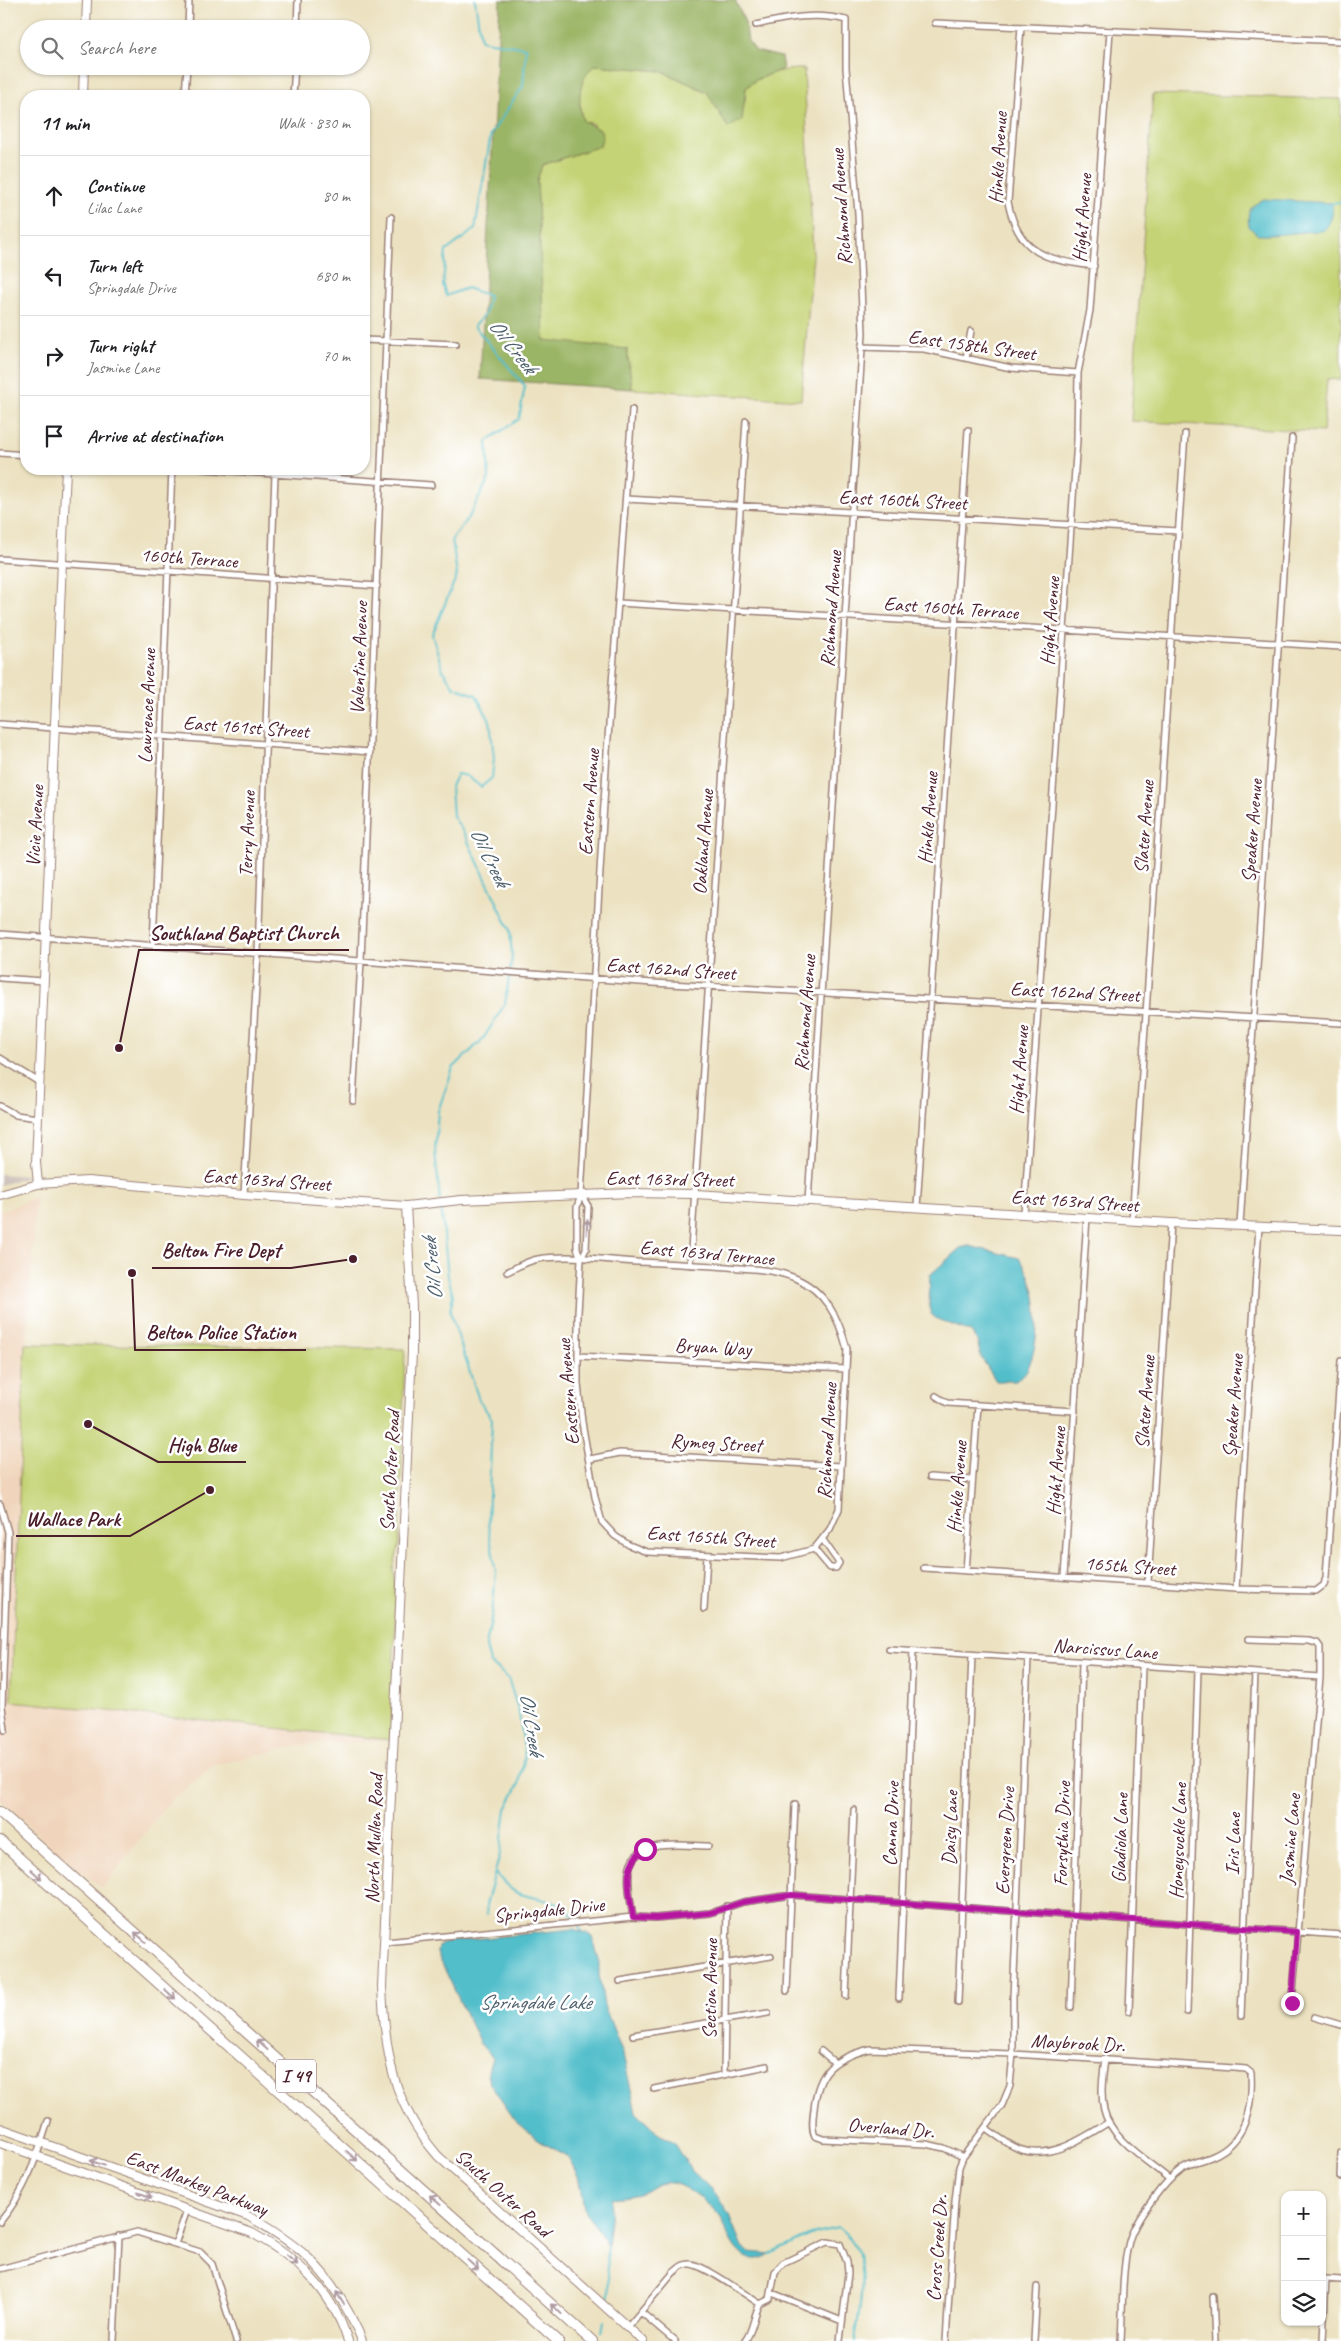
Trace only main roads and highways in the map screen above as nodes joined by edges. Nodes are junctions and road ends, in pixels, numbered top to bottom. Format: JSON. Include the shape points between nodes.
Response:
{"nodes":[{"id":1,"x":0,"y":1812,"type":"edge"},
{"id":2,"x":0,"y":1841,"type":"edge"},
{"id":3,"x":558,"y":2341,"type":"edge"},
{"id":4,"x":592,"y":2341,"type":"edge"}],
"edges":[{"from":4,"to":1,"type":"highway","number":"I 49","one_way":true},
{"from":2,"to":3,"type":"highway","number":"I 49","one_way":true}]}
